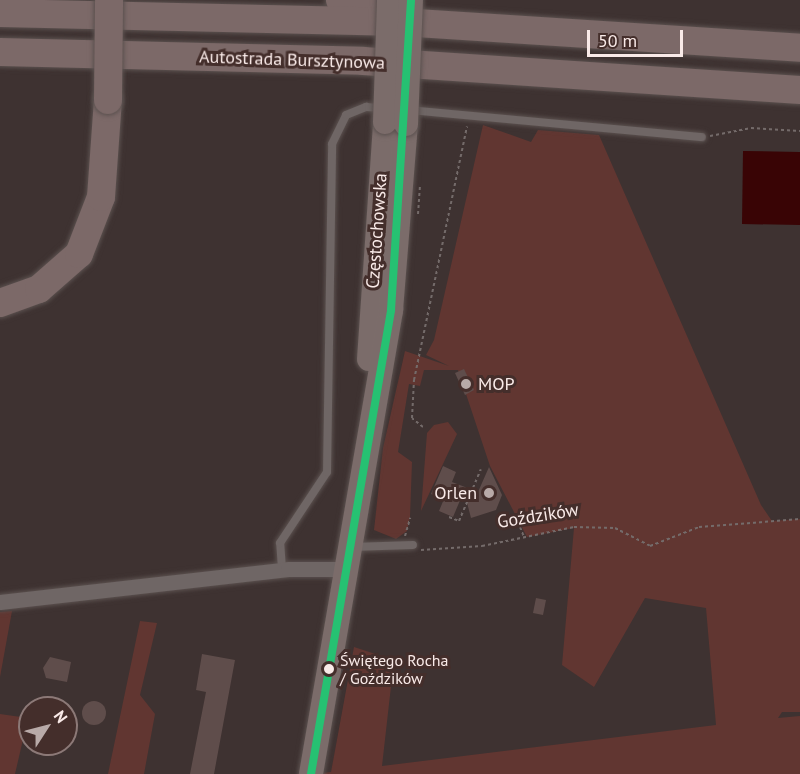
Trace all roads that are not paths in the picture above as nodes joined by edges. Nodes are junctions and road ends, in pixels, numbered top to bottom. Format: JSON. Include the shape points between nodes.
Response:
{"nodes":[{"id":1,"x":91,"y":0,"type":"edge"},
{"id":2,"x":108,"y":0,"type":"edge"},
{"id":3,"x":340,"y":0,"type":"edge"},
{"id":4,"x":401,"y":7,"type":"edge"},
{"id":5,"x":0,"y":13,"type":"edge"},
{"id":6,"x":800,"y":48,"type":"edge"},
{"id":7,"x":0,"y":52,"type":"edge"},
{"id":8,"x":30,"y":53,"type":"junction"},
{"id":9,"x":0,"y":59,"type":"edge"},
{"id":10,"x":800,"y":90,"type":"edge"},
{"id":11,"x":99,"y":100,"type":"junction"},
{"id":12,"x":702,"y":137,"type":"road end"},
{"id":13,"x":0,"y":286,"type":"edge"},
{"id":14,"x":0,"y":303,"type":"edge"},
{"id":15,"x":413,"y":545,"type":"road end"},
{"id":16,"x":346,"y":558,"type":"junction"},
{"id":17,"x":282,"y":569,"type":"junction"},
{"id":18,"x":0,"y":602,"type":"edge"},
{"id":19,"x":311,"y":774,"type":"edge"}],
"edges":[{"from":1,"to":11,"type":"highway"},
{"from":2,"to":11,"type":"highway","bridge":true},
{"from":3,"to":4,"type":"highway"},
{"from":4,"to":5,"type":"highway"},
{"from":4,"to":6,"type":"highway"},
{"from":4,"to":16,"type":"main road","name":"Częstochowska","bridge":true,"via":[[396,123],[363,463]]},
{"from":7,"to":8,"type":"highway","name":"Autostrada Bursztynowa"},
{"from":8,"to":9,"type":"highway"},
{"from":8,"to":10,"type":"highway","name":"Autostrada Bursztynowa","via":[[363,61]]},
{"from":11,"to":13,"type":"highway","via":[[75,222],[43,265]]},
{"from":11,"to":14,"type":"highway","via":[[101,198],[79,254],[39,289]]},
{"from":12,"to":17,"type":"lane","via":[[366,107],[346,115],[334,132],[327,472],[280,543]]},
{"from":15,"to":16,"type":"lane","via":[[371,550]]},
{"from":16,"to":17,"type":"street"},
{"from":16,"to":19,"type":"main road","name":"Częstochowska"},
{"from":17,"to":18,"type":"street"}]}
